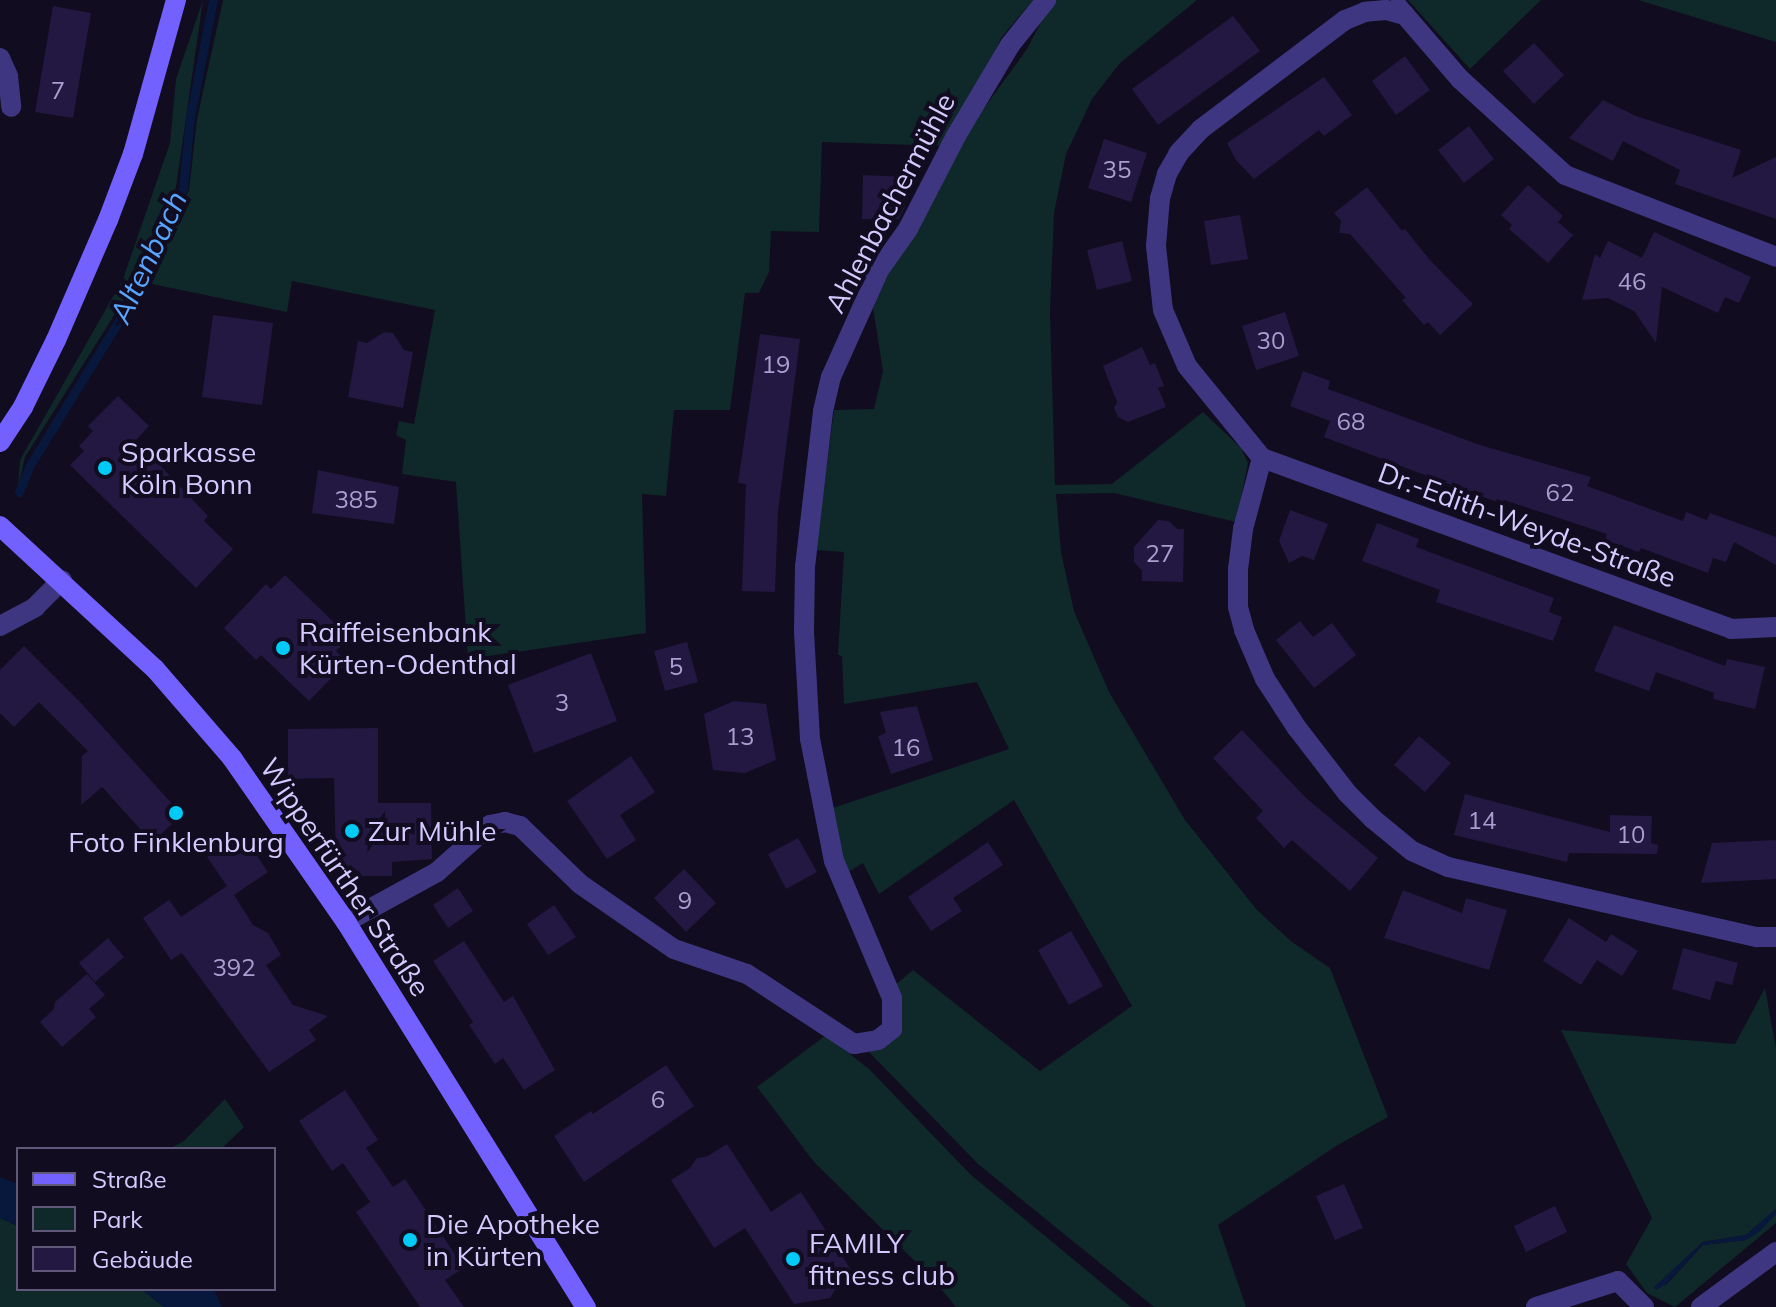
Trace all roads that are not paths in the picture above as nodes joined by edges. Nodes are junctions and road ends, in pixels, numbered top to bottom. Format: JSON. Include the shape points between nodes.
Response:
{"nodes":[{"id":1,"x":176,"y":0,"type":"edge"},
{"id":2,"x":1046,"y":0,"type":"edge"},
{"id":3,"x":1398,"y":8,"type":"edge"},
{"id":4,"x":0,"y":58,"type":"edge"},
{"id":5,"x":11,"y":107,"type":"dead end"},
{"id":6,"x":1776,"y":257,"type":"edge"},
{"id":7,"x":0,"y":442,"type":"edge"},
{"id":8,"x":1262,"y":458,"type":"junction"},
{"id":9,"x":0,"y":526,"type":"edge"},
{"id":10,"x":62,"y":580,"type":"junction"},
{"id":11,"x":0,"y":626,"type":"edge"},
{"id":12,"x":1776,"y":627,"type":"edge"},
{"id":13,"x":346,"y":922,"type":"junction"},
{"id":14,"x":1776,"y":937,"type":"edge"},
{"id":15,"x":1776,"y":1252,"type":"edge"},
{"id":16,"x":586,"y":1307,"type":"edge"},
{"id":17,"x":1536,"y":1307,"type":"edge"},
{"id":18,"x":1644,"y":1307,"type":"edge"},
{"id":19,"x":1701,"y":1307,"type":"edge"}],
"edges":[{"from":1,"to":7,"type":"main road","via":[[133,154],[108,220],[56,340]]},
{"from":2,"to":13,"type":"street","name":"Ahlenbachermühle","via":[[1010,45],[908,229],[879,270],[831,377],[823,411],[805,567],[810,739],[834,861],[892,998],[892,1029],[878,1040],[854,1044],[747,974],[674,949],[580,884],[520,826],[505,822],[490,825],[468,841],[437,872]]},
{"from":3,"to":6,"type":"street","name":"Dr.-Edith-Weyde-Straße","via":[[1460,79],[1565,175]]},
{"from":3,"to":8,"type":"street","name":"Dr.-Edith-Weyde-Straße","via":[[1345,20],[1201,129],[1167,174],[1156,246],[1163,310],[1199,383]]},
{"from":4,"to":5,"type":"street"},
{"from":8,"to":12,"type":"street","name":"Dr.-Edith-Weyde-Straße","via":[[1731,629]]},
{"from":8,"to":14,"type":"street","via":[[1238,568],[1244,630],[1265,679],[1297,728],[1373,819],[1412,851],[1448,867]]},
{"from":9,"to":10,"type":"main road","name":"Wipperfürther Straße"},
{"from":10,"to":11,"type":"street","via":[[35,607]]},
{"from":10,"to":13,"type":"main road","name":"Wipperfürther Straße","via":[[204,724]]},
{"from":13,"to":16,"type":"main road","name":"Wipperfürther Straße"},
{"from":15,"to":19,"type":"street"},
{"from":17,"to":18,"type":"street","via":[[1618,1281]]}]}
